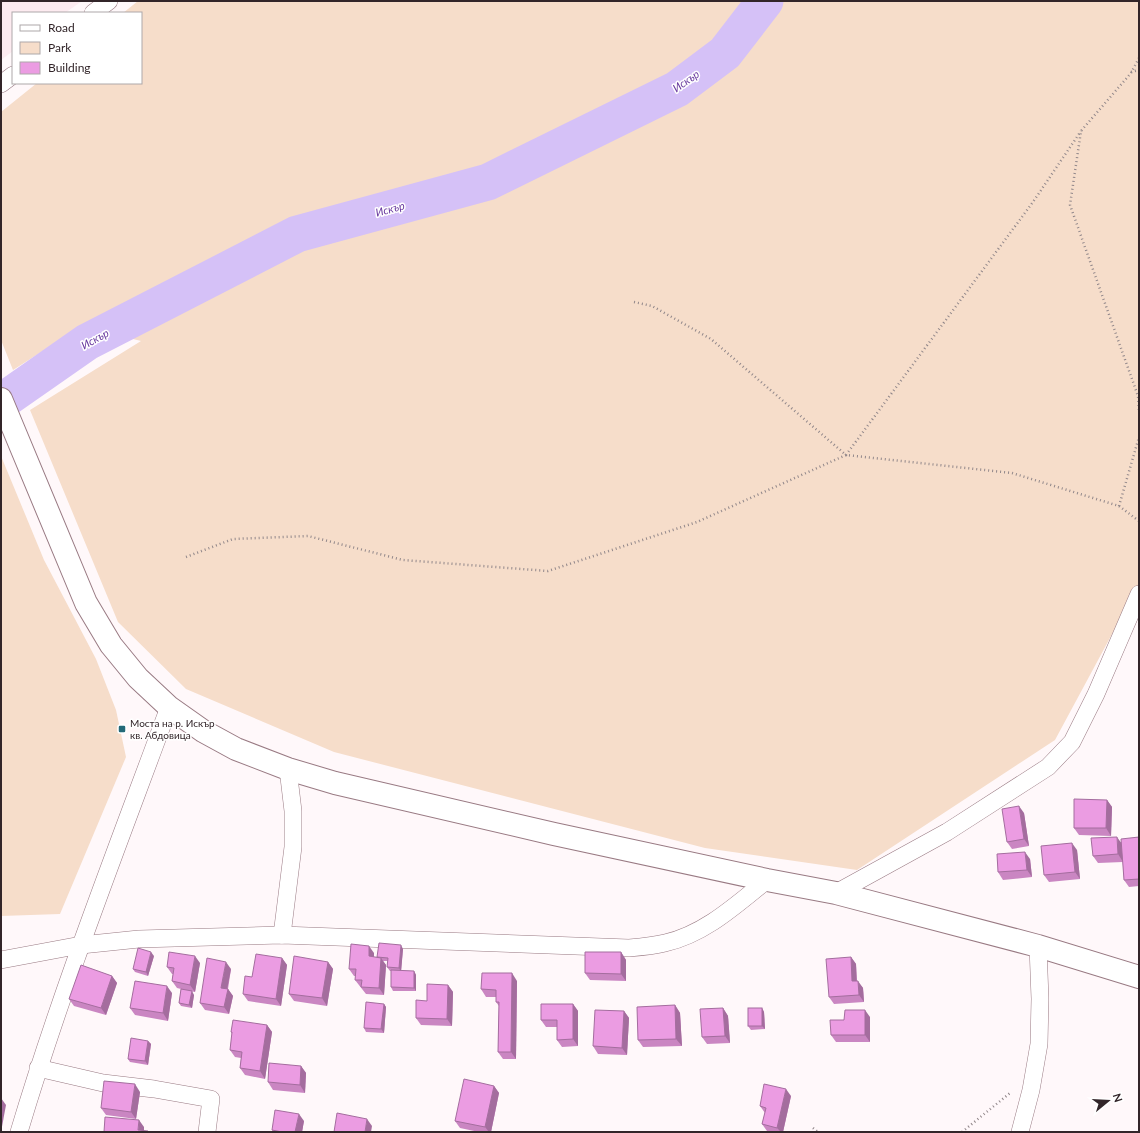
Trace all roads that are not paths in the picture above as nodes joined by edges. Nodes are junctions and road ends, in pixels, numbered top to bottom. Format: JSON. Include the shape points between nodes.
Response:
{"nodes":[{"id":1,"x":109,"y":1,"type":"edge"},
{"id":2,"x":94,"y":12,"type":"edge"},
{"id":3,"x":12,"y":76,"type":"edge"},
{"id":4,"x":1,"y":84,"type":"edge"},
{"id":5,"x":1,"y":399,"type":"edge"},
{"id":6,"x":1139,"y":594,"type":"edge"},
{"id":7,"x":169,"y":707,"type":"junction"},
{"id":8,"x":288,"y":769,"type":"junction"},
{"id":9,"x":767,"y":880,"type":"junction"},
{"id":10,"x":836,"y":893,"type":"junction"},
{"id":11,"x":282,"y":935,"type":"junction"},
{"id":12,"x":81,"y":945,"type":"junction"},
{"id":13,"x":1038,"y":946,"type":"junction"},
{"id":14,"x":1,"y":960,"type":"edge"},
{"id":15,"x":1139,"y":977,"type":"edge"},
{"id":16,"x":38,"y":1068,"type":"junction"},
{"id":17,"x":19,"y":1132,"type":"edge"},
{"id":18,"x":207,"y":1132,"type":"edge"},
{"id":19,"x":1020,"y":1132,"type":"edge"}],
"edges":[{"from":1,"to":2,"type":"street"},
{"from":3,"to":4,"type":"street"},
{"from":5,"to":7,"type":"street","via":[[86,603],[110,645],[138,678]]},
{"from":6,"to":10,"type":"street","via":[[1096,694],[1072,742],[1048,767],[947,832]]},
{"from":7,"to":8,"type":"street","via":[[203,731],[236,749]]},
{"from":7,"to":12,"type":"street"},
{"from":8,"to":9,"type":"street","via":[[335,783],[516,825]]},
{"from":8,"to":11,"type":"street","via":[[293,812],[293,847]]},
{"from":9,"to":10,"type":"street"},
{"from":9,"to":11,"type":"street","via":[[723,915],[694,932],[666,943],[629,948]]},
{"from":10,"to":13,"type":"street"},
{"from":11,"to":12,"type":"street","via":[[139,940]]},
{"from":12,"to":14,"type":"street"},
{"from":12,"to":16,"type":"street"},
{"from":13,"to":15,"type":"street"},
{"from":13,"to":19,"type":"street","via":[[1039,1044]]},
{"from":16,"to":17,"type":"street"},
{"from":16,"to":18,"type":"street","via":[[103,1083],[212,1099]]}]}
